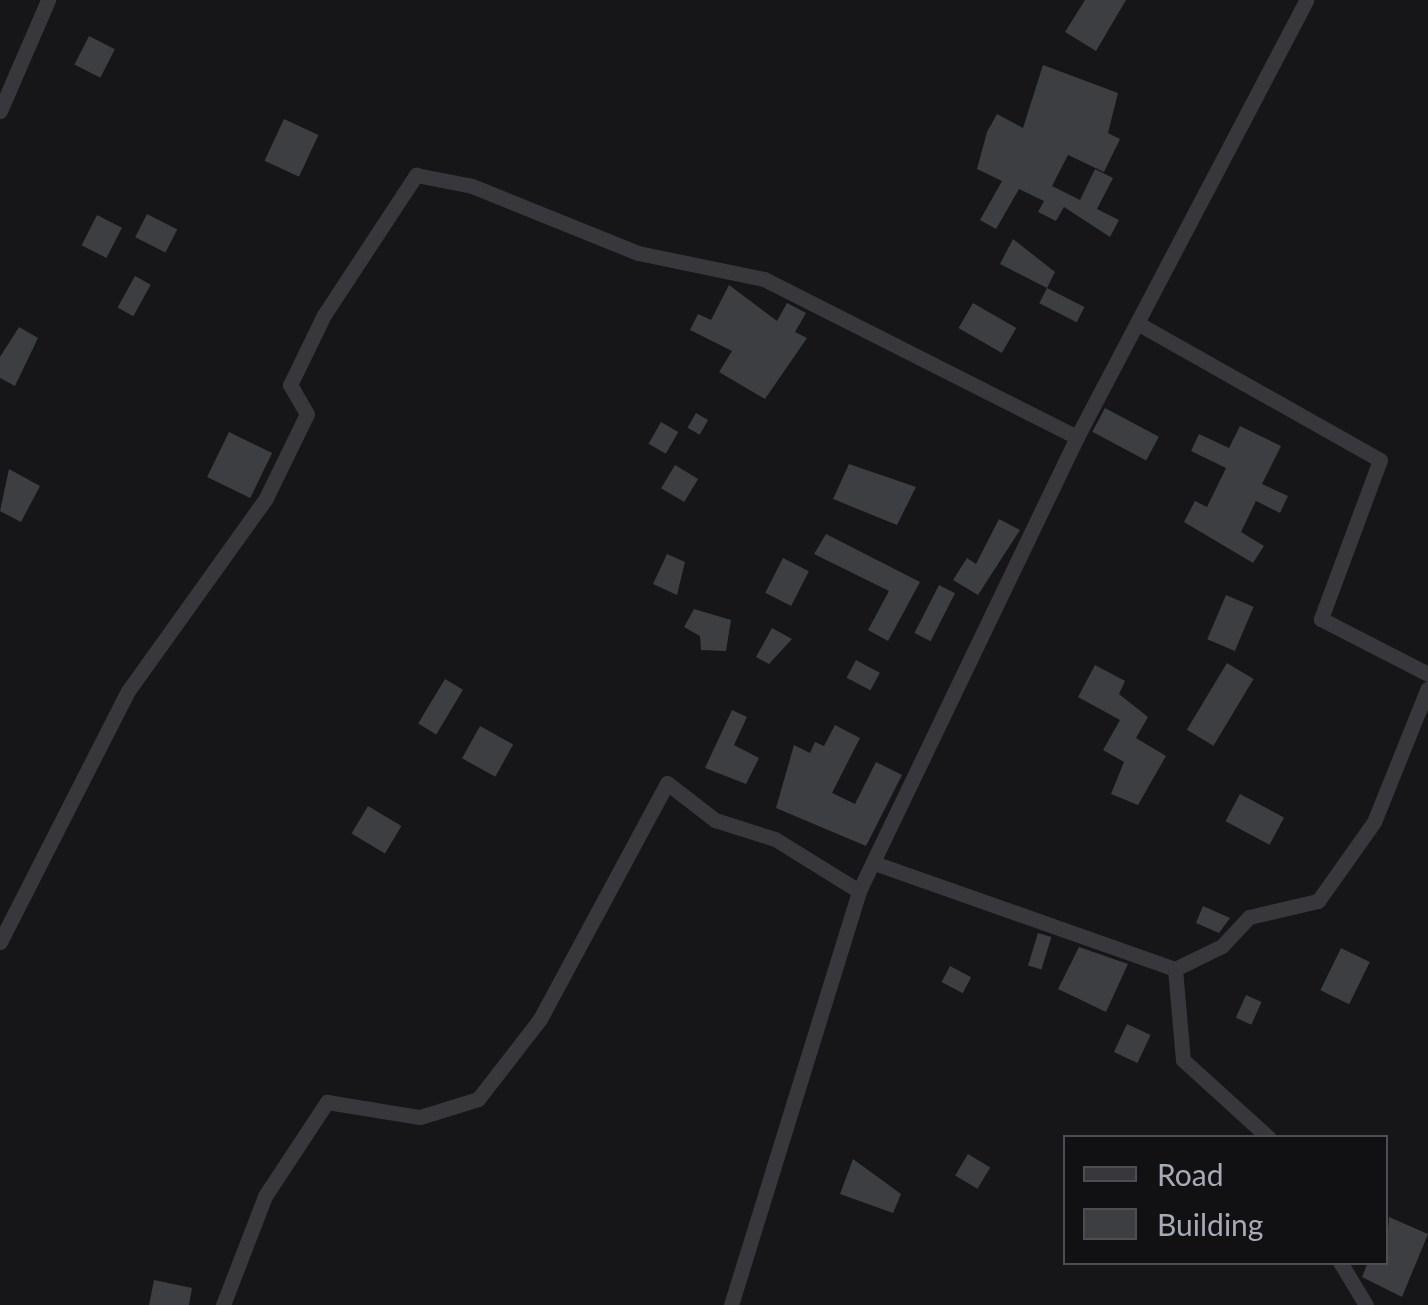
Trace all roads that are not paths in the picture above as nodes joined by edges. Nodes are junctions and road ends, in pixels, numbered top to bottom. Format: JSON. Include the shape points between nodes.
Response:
{"nodes":[{"id":1,"x":48,"y":0,"type":"edge"},
{"id":2,"x":1306,"y":0,"type":"edge"},
{"id":3,"x":0,"y":111,"type":"edge"},
{"id":4,"x":1137,"y":323,"type":"junction"},
{"id":5,"x":1078,"y":438,"type":"junction"},
{"id":6,"x":1428,"y":674,"type":"edge"},
{"id":7,"x":1428,"y":688,"type":"edge"},
{"id":8,"x":877,"y":864,"type":"junction"},
{"id":9,"x":859,"y":891,"type":"junction"},
{"id":10,"x":0,"y":942,"type":"edge"},
{"id":11,"x":1175,"y":969,"type":"junction"},
{"id":12,"x":1265,"y":1135,"type":"edge"},
{"id":13,"x":1342,"y":1265,"type":"edge"},
{"id":14,"x":223,"y":1305,"type":"edge"},
{"id":15,"x":731,"y":1305,"type":"edge"},
{"id":16,"x":1366,"y":1305,"type":"edge"}],
"edges":[{"from":1,"to":3,"type":"street"},
{"from":2,"to":4,"type":"street"},
{"from":4,"to":5,"type":"street"},
{"from":4,"to":6,"type":"street","via":[[1380,460],[1321,619]]},
{"from":5,"to":8,"type":"street"},
{"from":5,"to":10,"type":"street","via":[[764,280],[638,253],[472,186],[416,174],[324,314],[290,386],[307,414],[266,498],[128,692]]},
{"from":7,"to":11,"type":"street","via":[[1374,822],[1318,902],[1249,917],[1222,946]]},
{"from":8,"to":9,"type":"street"},
{"from":8,"to":11,"type":"street"},
{"from":9,"to":14,"type":"street","via":[[774,839],[715,820],[667,784],[540,1019],[478,1099],[420,1117],[326,1102],[265,1196]]},
{"from":9,"to":15,"type":"street"},
{"from":11,"to":12,"type":"street","via":[[1183,1060]]},
{"from":13,"to":16,"type":"street"}]}
